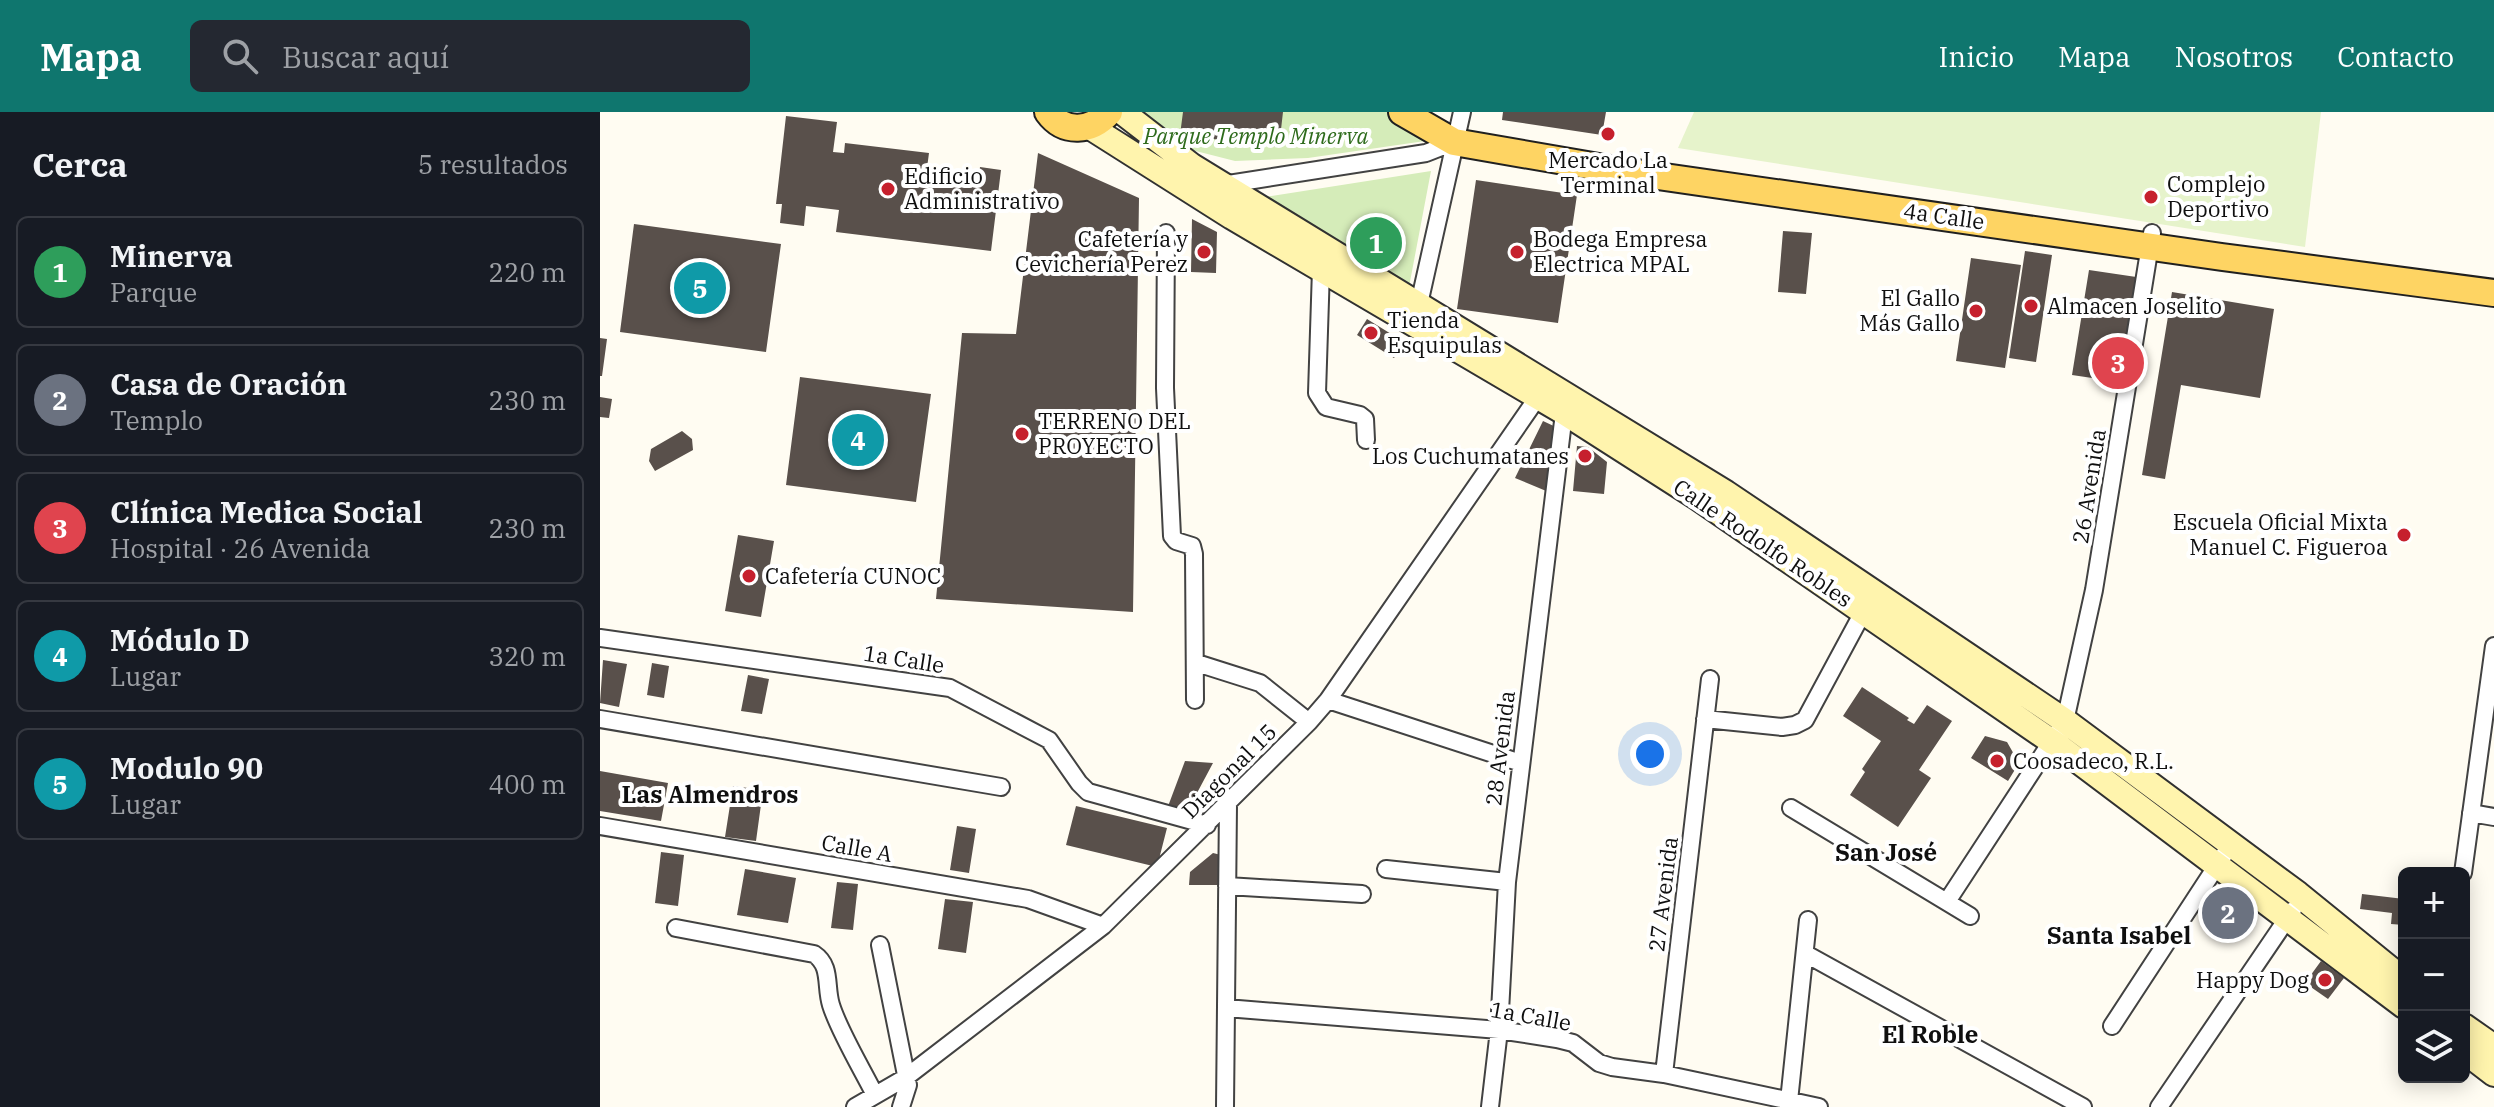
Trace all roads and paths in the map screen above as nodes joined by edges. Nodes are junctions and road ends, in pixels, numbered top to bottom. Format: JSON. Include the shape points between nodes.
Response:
{"nodes":[{"id":1,"x":1048,"y":112,"type":"edge"},
{"id":2,"x":1122,"y":112,"type":"edge"},
{"id":3,"x":1402,"y":112,"type":"edge"},
{"id":4,"x":1419,"y":112,"type":"edge"},
{"id":5,"x":1100,"y":119,"type":"edge"},
{"id":6,"x":1459,"y":128,"type":"edge"},
{"id":7,"x":1222,"y":185,"type":"junction"},
{"id":8,"x":1166,"y":233,"type":"dead end"},
{"id":9,"x":2151,"y":240,"type":"junction"},
{"id":10,"x":1321,"y":269,"type":"junction"},
{"id":11,"x":2494,"y":281,"type":"edge"},
{"id":12,"x":2494,"y":293,"type":"edge"},
{"id":13,"x":1417,"y":315,"type":"junction"},
{"id":14,"x":1543,"y":391,"type":"junction"},
{"id":15,"x":1566,"y":404,"type":"junction"},
{"id":16,"x":1366,"y":440,"type":"dead end"},
{"id":17,"x":1868,"y":603,"type":"junction"},
{"id":18,"x":600,"y":638,"type":"edge"},
{"id":19,"x":2494,"y":646,"type":"edge"},
{"id":20,"x":1197,"y":663,"type":"junction"},
{"id":21,"x":1710,"y":679,"type":"dead end"},
{"id":22,"x":1195,"y":700,"type":"dead end"},
{"id":23,"x":1328,"y":700,"type":"junction"},
{"id":24,"x":600,"y":719,"type":"edge"},
{"id":25,"x":1705,"y":719,"type":"junction"},
{"id":26,"x":1309,"y":722,"type":"junction"},
{"id":27,"x":2058,"y":732,"type":"junction"},
{"id":28,"x":1521,"y":763,"type":"junction"},
{"id":29,"x":1001,"y":787,"type":"dead end"},
{"id":30,"x":1228,"y":805,"type":"junction"},
{"id":31,"x":1791,"y":808,"type":"dead end"},
{"id":32,"x":2471,"y":813,"type":"junction"},
{"id":33,"x":2494,"y":817,"type":"edge"},
{"id":34,"x":1207,"y":825,"type":"junction"},
{"id":35,"x":600,"y":826,"type":"edge"},
{"id":36,"x":2224,"y":854,"type":"junction"},
{"id":37,"x":2464,"y":867,"type":"edge"},
{"id":38,"x":1386,"y":869,"type":"dead end"},
{"id":39,"x":1507,"y":882,"type":"junction"},
{"id":40,"x":1227,"y":886,"type":"junction"},
{"id":41,"x":1362,"y":894,"type":"dead end"},
{"id":42,"x":1948,"y":900,"type":"junction"},
{"id":43,"x":2296,"y":907,"type":"junction"},
{"id":44,"x":1970,"y":916,"type":"dead end"},
{"id":45,"x":1808,"y":920,"type":"dead end"},
{"id":46,"x":1103,"y":926,"type":"junction"},
{"id":47,"x":676,"y":928,"type":"dead end"},
{"id":48,"x":880,"y":945,"type":"dead end"},
{"id":49,"x":1806,"y":954,"type":"junction"},
{"id":50,"x":2398,"y":976,"type":"edge"},
{"id":51,"x":2398,"y":1000,"type":"edge"},
{"id":52,"x":1226,"y":1008,"type":"junction"},
{"id":53,"x":2112,"y":1026,"type":"dead end"},
{"id":54,"x":1499,"y":1030,"type":"junction"},
{"id":55,"x":2470,"y":1030,"type":"edge"},
{"id":56,"x":2494,"y":1047,"type":"edge"},
{"id":57,"x":2470,"y":1056,"type":"edge"},
{"id":58,"x":1664,"y":1074,"type":"junction"},
{"id":59,"x":2494,"y":1074,"type":"edge"},
{"id":60,"x":905,"y":1078,"type":"junction"},
{"id":61,"x":875,"y":1095,"type":"junction"},
{"id":62,"x":1789,"y":1101,"type":"junction"},
{"id":63,"x":855,"y":1107,"type":"edge"},
{"id":64,"x":901,"y":1107,"type":"edge"},
{"id":65,"x":1225,"y":1107,"type":"edge"},
{"id":66,"x":1490,"y":1107,"type":"edge"},
{"id":67,"x":1819,"y":1107,"type":"edge"},
{"id":68,"x":2083,"y":1107,"type":"edge"},
{"id":69,"x":2159,"y":1107,"type":"edge"}],
"edges":[{"from":1,"to":5,"type":"main road","via":[[1060,124],[1080,129]]},
{"from":2,"to":7,"type":"main road","name":"Calle Rodolfo Robles"},
{"from":3,"to":6,"type":"main road","name":"4a Calle"},
{"from":4,"to":6,"type":"main road","name":"4a Calle"},
{"from":5,"to":10,"type":"main road","name":"Calle Rodolfo Robles"},
{"from":6,"to":7,"type":"street","via":[[1426,153]]},
{"from":6,"to":9,"type":"main road","name":"4a Calle","via":[[1629,172]]},
{"from":6,"to":13,"type":"street"},
{"from":7,"to":13,"type":"main road","name":"Calle Rodolfo Robles"},
{"from":8,"to":20,"type":"street","via":[[1165,388],[1172,536],[1192,546]]},
{"from":9,"to":11,"type":"main road","name":"4a Calle"},
{"from":9,"to":12,"type":"main road","name":"4a Calle"},
{"from":9,"to":27,"type":"street","name":"26 Avenida","via":[[2094,590]]},
{"from":10,"to":13,"type":"main road","name":"Calle Rodolfo Robles"},
{"from":10,"to":16,"type":"street","via":[[1319,399],[1326,407],[1365,419]]},
{"from":13,"to":14,"type":"main road","name":"Calle Rodolfo Robles"},
{"from":14,"to":15,"type":"main road","name":"Calle Rodolfo Robles"},
{"from":14,"to":23,"type":"street","name":"Diagonal 15"},
{"from":15,"to":17,"type":"main road","name":"Calle Rodolfo Robles","via":[[1698,498]]},
{"from":15,"to":28,"type":"street","name":"28 Avenida"},
{"from":17,"to":25,"type":"street","via":[[1805,720],[1782,727]]},
{"from":17,"to":27,"type":"main road","name":"Calle Rodolfo Robles"},
{"from":18,"to":34,"type":"street","name":"1a Calle","via":[[950,688],[1049,740],[1088,792]]},
{"from":19,"to":32,"type":"street"},
{"from":20,"to":22,"type":"street"},
{"from":20,"to":26,"type":"street","via":[[1260,683]]},
{"from":21,"to":25,"type":"street","name":"27 Avenida"},
{"from":23,"to":26,"type":"street","name":"Diagonal 15"},
{"from":23,"to":28,"type":"street"},
{"from":24,"to":29,"type":"street"},
{"from":25,"to":58,"type":"street","name":"27 Avenida"},
{"from":26,"to":30,"type":"street","name":"Diagonal 15"},
{"from":27,"to":36,"type":"main road","name":"Calle Rodolfo Robles"},
{"from":27,"to":42,"type":"street"},
{"from":28,"to":39,"type":"street","name":"28 Avenida"},
{"from":30,"to":34,"type":"street","name":"Diagonal 15"},
{"from":30,"to":40,"type":"street"},
{"from":31,"to":42,"type":"street"},
{"from":32,"to":33,"type":"street"},
{"from":32,"to":37,"type":"street"},
{"from":34,"to":46,"type":"street","name":"Diagonal 15"},
{"from":35,"to":46,"type":"street","name":"Calle A","via":[[1028,899]]},
{"from":36,"to":43,"type":"main road","name":"Calle Rodolfo Robles"},
{"from":36,"to":53,"type":"street"},
{"from":38,"to":39,"type":"street"},
{"from":39,"to":54,"type":"street","name":"28 Avenida"},
{"from":40,"to":41,"type":"street"},
{"from":40,"to":52,"type":"street"},
{"from":42,"to":44,"type":"street"},
{"from":43,"to":50,"type":"main road","name":"Calle Rodolfo Robles"},
{"from":43,"to":51,"type":"main road","name":"Calle Rodolfo Robles"},
{"from":43,"to":69,"type":"street"},
{"from":45,"to":49,"type":"street"},
{"from":46,"to":60,"type":"street","name":"Diagonal 15"},
{"from":47,"to":61,"type":"street","via":[[822,959],[830,1005]]},
{"from":48,"to":60,"type":"street"},
{"from":49,"to":62,"type":"street"},
{"from":49,"to":68,"type":"street"},
{"from":52,"to":54,"type":"street","name":"1a Calle"},
{"from":52,"to":65,"type":"street"},
{"from":54,"to":58,"type":"street","name":"1a Calle","via":[[1573,1043],[1612,1067]]},
{"from":54,"to":66,"type":"street","name":"28 Avenida"},
{"from":55,"to":56,"type":"main road"},
{"from":57,"to":59,"type":"main road"},
{"from":58,"to":62,"type":"street","name":"1a Calle"},
{"from":60,"to":61,"type":"street","name":"Diagonal 15"},
{"from":60,"to":64,"type":"street","via":[[908,1089]]},
{"from":61,"to":63,"type":"street","name":"Diagonal 15"},
{"from":62,"to":67,"type":"street","name":"1a Calle"}]}
